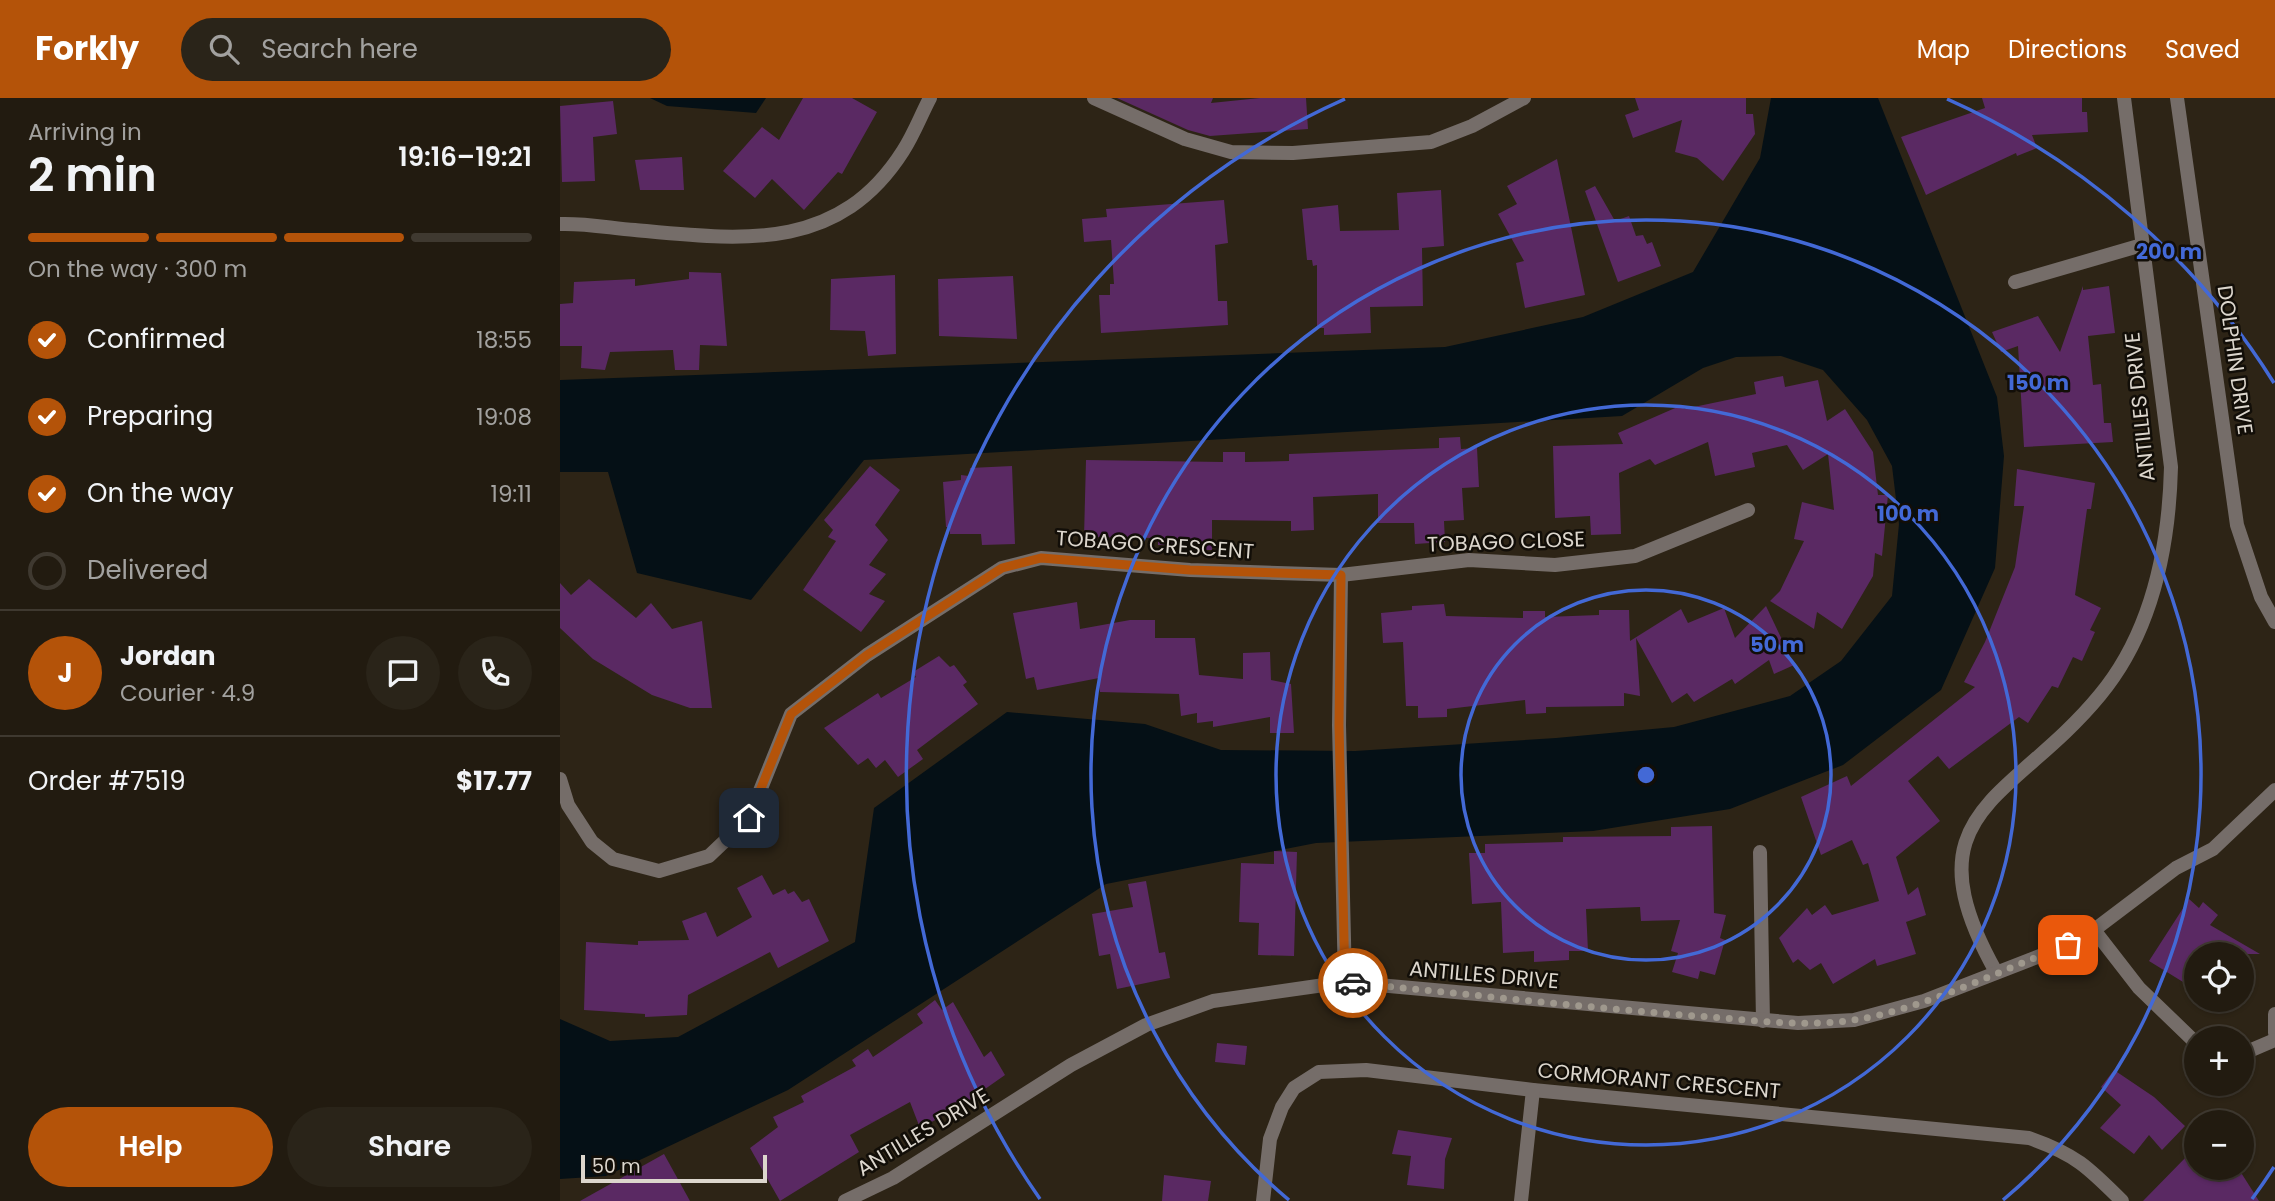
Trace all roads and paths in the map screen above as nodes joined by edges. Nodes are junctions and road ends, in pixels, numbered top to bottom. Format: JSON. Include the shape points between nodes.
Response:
{"nodes":[{"id":1,"x":930,"y":98,"type":"edge"},
{"id":2,"x":1094,"y":98,"type":"edge"},
{"id":3,"x":1524,"y":98,"type":"edge"},
{"id":4,"x":2124,"y":98,"type":"edge"},
{"id":5,"x":2177,"y":98,"type":"edge"},
{"id":6,"x":560,"y":224,"type":"edge"},
{"id":7,"x":2142,"y":245,"type":"junction"},
{"id":8,"x":2015,"y":282,"type":"dead end"},
{"id":9,"x":1748,"y":510,"type":"dead end"},
{"id":10,"x":1341,"y":575,"type":"junction"},
{"id":11,"x":2275,"y":622,"type":"edge"},
{"id":12,"x":560,"y":779,"type":"edge"},
{"id":13,"x":2275,"y":790,"type":"edge"},
{"id":14,"x":1760,"y":852,"type":"dead end"},
{"id":15,"x":2094,"y":930,"type":"junction"},
{"id":16,"x":1996,"y":972,"type":"junction"},
{"id":17,"x":1345,"y":982,"type":"junction"},
{"id":18,"x":2275,"y":1014,"type":"edge"},
{"id":19,"x":1763,"y":1021,"type":"junction"},
{"id":20,"x":2184,"y":1031,"type":"edge"},
{"id":21,"x":2275,"y":1032,"type":"edge"},
{"id":22,"x":2275,"y":1040,"type":"edge"},
{"id":23,"x":2254,"y":1049,"type":"edge"},
{"id":24,"x":1533,"y":1090,"type":"junction"},
{"id":25,"x":845,"y":1201,"type":"edge"},
{"id":26,"x":1264,"y":1201,"type":"edge"},
{"id":27,"x":1521,"y":1201,"type":"edge"},
{"id":28,"x":2122,"y":1201,"type":"edge"}],
"edges":[{"from":1,"to":6,"type":"street","via":[[904,150],[872,190],[839,216],[802,231],[712,234]]},
{"from":2,"to":3,"type":"street","via":[[1185,139],[1231,152],[1293,153],[1432,142],[1472,127]]},
{"from":4,"to":7,"type":"street","name":"ANTILLES DRIVE"},
{"from":5,"to":11,"type":"street","name":"DOLPHIN DRIVE","via":[[2237,525],[2260,597]]},
{"from":7,"to":8,"type":"street"},
{"from":7,"to":16,"type":"street","name":"ANTILLES DRIVE","via":[[2171,467],[2170,516],[2158,581],[2134,641],[2102,693],[2058,741],[2009,780],[1977,815],[1962,848],[1961,881],[1969,912]]},
{"from":9,"to":10,"type":"street","name":"TOBAGO CLOSE","via":[[1635,556],[1555,565],[1469,560]]},
{"from":10,"to":12,"type":"street","name":"TOBAGO CRESCENT","via":[[1190,570],[1041,558],[1002,568],[867,655],[791,714],[749,818],[709,856],[659,871],[613,859],[592,842],[568,805]]},
{"from":10,"to":17,"type":"street"},
{"from":13,"to":15,"type":"street","name":"ANTILLES DRIVE","via":[[2213,849],[2176,868]]},
{"from":14,"to":19,"type":"street"},
{"from":15,"to":16,"type":"street","name":"ANTILLES DRIVE","via":[[2068,945]]},
{"from":15,"to":20,"type":"street","via":[[2139,988]]},
{"from":16,"to":19,"type":"street","name":"ANTILLES DRIVE","via":[[1854,1020]]},
{"from":17,"to":19,"type":"street","name":"ANTILLES DRIVE"},
{"from":17,"to":25,"type":"street","name":"ANTILLES DRIVE","via":[[1213,1001],[1146,1025],[1072,1065],[893,1178]]},
{"from":18,"to":21,"type":"street"},
{"from":22,"to":23,"type":"street"},
{"from":24,"to":26,"type":"street","name":"CORMORANT CRESCENT","via":[[1366,1070],[1319,1072],[1294,1088],[1282,1107],[1270,1139]]},
{"from":24,"to":27,"type":"street"},
{"from":24,"to":28,"type":"street","name":"CORMORANT CRESCENT","via":[[2029,1138],[2065,1150]]}]}
